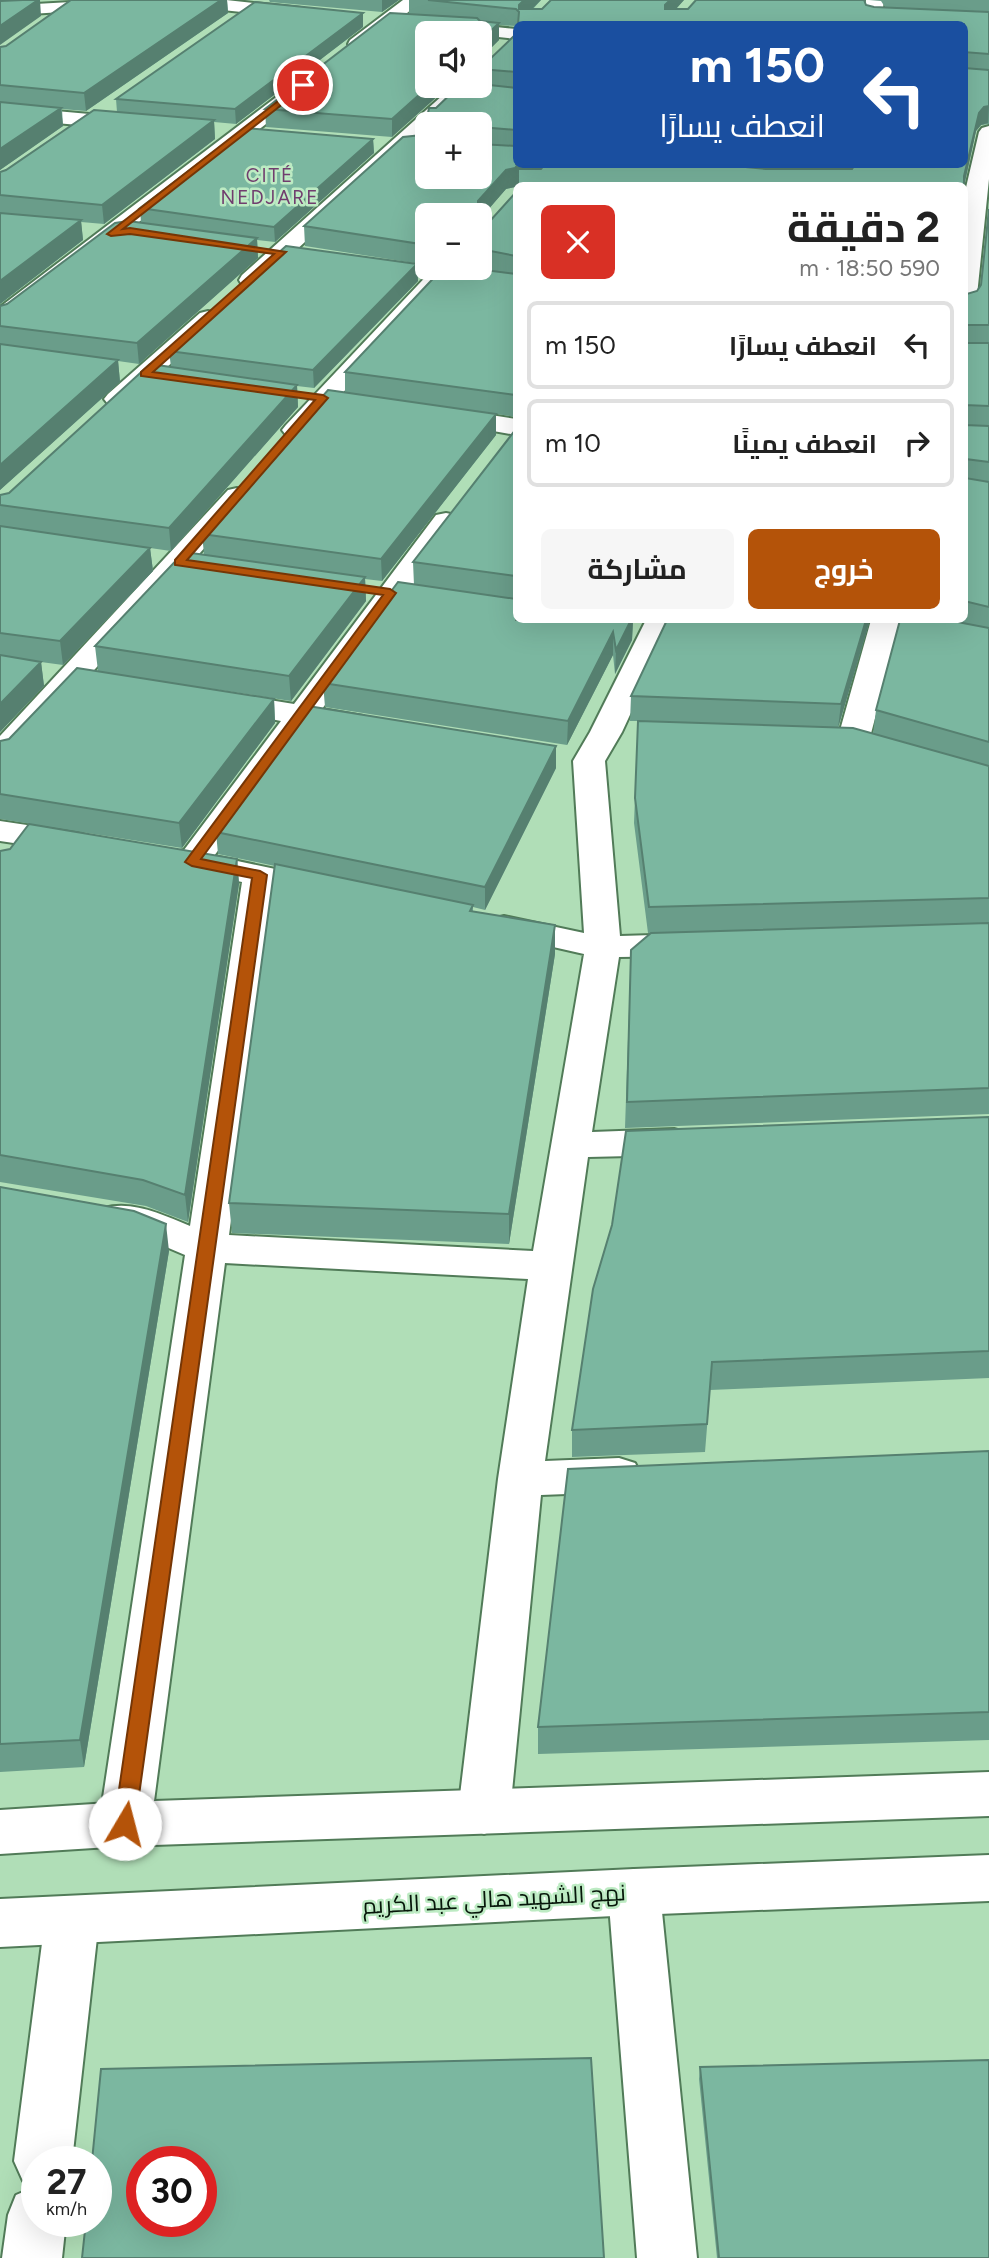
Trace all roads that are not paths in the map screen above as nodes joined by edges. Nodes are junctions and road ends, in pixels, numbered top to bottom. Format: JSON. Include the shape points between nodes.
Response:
{"nodes":[{"id":1,"x":174,"y":0,"type":"edge"},
{"id":2,"x":414,"y":0,"type":"edge"},
{"id":3,"x":76,"y":4,"type":"edge"},
{"id":4,"x":258,"y":4,"type":"edge"},
{"id":5,"x":851,"y":5,"type":"edge"},
{"id":6,"x":0,"y":10,"type":"edge"},
{"id":7,"x":875,"y":13,"type":"edge"},
{"id":8,"x":320,"y":15,"type":"edge"},
{"id":9,"x":360,"y":19,"type":"edge"},
{"id":10,"x":387,"y":21,"type":"junction"},
{"id":11,"x":231,"y":23,"type":"edge"},
{"id":12,"x":40,"y":29,"type":"edge"},
{"id":13,"x":513,"y":36,"type":"edge"},
{"id":14,"x":513,"y":39,"type":"edge"},
{"id":15,"x":345,"y":53,"type":"edge"},
{"id":16,"x":498,"y":55,"type":"edge"},
{"id":17,"x":324,"y":69,"type":"edge"},
{"id":18,"x":458,"y":98,"type":"edge"},
{"id":19,"x":112,"y":105,"type":"edge"},
{"id":20,"x":0,"y":112,"type":"edge"},
{"id":21,"x":91,"y":120,"type":"junction"},
{"id":22,"x":159,"y":126,"type":"edge"},
{"id":23,"x":213,"y":131,"type":"edge"},
{"id":24,"x":989,"y":132,"type":"edge"},
{"id":25,"x":240,"y":133,"type":"junction"},
{"id":26,"x":69,"y":135,"type":"edge"},
{"id":27,"x":266,"y":135,"type":"edge"},
{"id":28,"x":370,"y":144,"type":"edge"},
{"id":29,"x":397,"y":146,"type":"junction"},
{"id":30,"x":415,"y":148,"type":"edge"},
{"id":31,"x":986,"y":160,"type":"edge"},
{"id":32,"x":970,"y":195,"type":"edge"},
{"id":33,"x":74,"y":230,"type":"edge"},
{"id":34,"x":968,"y":231,"type":"edge"},
{"id":35,"x":150,"y":233,"type":"edge"},
{"id":36,"x":111,"y":234,"type":"junction"},
{"id":37,"x":255,"y":248,"type":"edge"},
{"id":38,"x":282,"y":252,"type":"junction"},
{"id":39,"x":308,"y":256,"type":"edge"},
{"id":40,"x":444,"y":280,"type":"edge"},
{"id":41,"x":0,"y":318,"type":"edge"},
{"id":42,"x":118,"y":370,"type":"edge"},
{"id":43,"x":145,"y":374,"type":"junction"},
{"id":44,"x":172,"y":378,"type":"edge"},
{"id":45,"x":295,"y":394,"type":"edge"},
{"id":46,"x":323,"y":398,"type":"junction"},
{"id":47,"x":350,"y":402,"type":"edge"},
{"id":48,"x":104,"y":411,"type":"edge"},
{"id":49,"x":419,"y":412,"type":"edge"},
{"id":50,"x":511,"y":436,"type":"edge"},
{"id":51,"x":278,"y":450,"type":"edge"},
{"id":52,"x":251,"y":480,"type":"edge"},
{"id":53,"x":466,"y":495,"type":"edge"},
{"id":54,"x":377,"y":591,"type":"junction"},
{"id":55,"x":428,"y":598,"type":"edge"},
{"id":56,"x":894,"y":623,"type":"edge"},
{"id":57,"x":647,"y":626,"type":"edge"},
{"id":58,"x":35,"y":672,"type":"edge"},
{"id":59,"x":84,"y":680,"type":"junction"},
{"id":60,"x":192,"y":697,"type":"edge"},
{"id":61,"x":301,"y":715,"type":"junction"},
{"id":62,"x":383,"y":728,"type":"edge"},
{"id":63,"x":886,"y":750,"type":"edge"},
{"id":64,"x":0,"y":755,"type":"edge"},
{"id":65,"x":12,"y":832,"type":"edge"},
{"id":66,"x":101,"y":847,"type":"edge"},
{"id":67,"x":153,"y":855,"type":"edge"},
{"id":68,"x":192,"y":862,"type":"junction"},
{"id":69,"x":0,"y":866,"type":"edge"},
{"id":70,"x":260,"y":875,"type":"junction"},
{"id":71,"x":352,"y":894,"type":"edge"},
{"id":72,"x":471,"y":919,"type":"edge"},
{"id":73,"x":713,"y":944,"type":"edge"},
{"id":74,"x":603,"y":947,"type":"junction"},
{"id":75,"x":704,"y":1141,"type":"edge"},
{"id":76,"x":572,"y":1145,"type":"junction"},
{"id":77,"x":79,"y":1211,"type":"edge"},
{"id":78,"x":206,"y":1248,"type":"junction"},
{"id":79,"x":551,"y":1266,"type":"junction"},
{"id":80,"x":658,"y":1473,"type":"edge"},
{"id":81,"x":520,"y":1479,"type":"junction"},
{"id":82,"x":989,"y":1794,"type":"edge"},
{"id":83,"x":484,"y":1812,"type":"junction"},
{"id":84,"x":125,"y":1824,"type":"junction"},
{"id":85,"x":0,"y":1832,"type":"edge"},
{"id":86,"x":989,"y":1878,"type":"edge"},
{"id":87,"x":634,"y":1892,"type":"junction"},
{"id":88,"x":72,"y":1920,"type":"junction"},
{"id":89,"x":0,"y":1923,"type":"edge"},
{"id":90,"x":45,"y":2146,"type":"edge"},
{"id":91,"x":34,"y":2237,"type":"edge"},
{"id":92,"x":32,"y":2258,"type":"edge"},
{"id":93,"x":667,"y":2258,"type":"edge"}],
"edges":[{"from":1,"to":4,"type":"street"},
{"from":2,"to":10,"type":"street"},
{"from":3,"to":6,"type":"street"},
{"from":3,"to":12,"type":"street"},
{"from":4,"to":8,"type":"street"},
{"from":4,"to":11,"type":"street"},
{"from":5,"to":7,"type":"street"},
{"from":9,"to":10,"type":"street"},
{"from":10,"to":13,"type":"street"},
{"from":10,"to":15,"type":"street"},
{"from":14,"to":16,"type":"street"},
{"from":17,"to":25,"type":"street"},
{"from":18,"to":29,"type":"street"},
{"from":19,"to":21,"type":"street"},
{"from":20,"to":21,"type":"street"},
{"from":21,"to":22,"type":"street"},
{"from":21,"to":26,"type":"street"},
{"from":23,"to":25,"type":"street"},
{"from":24,"to":31,"type":"street"},
{"from":25,"to":27,"type":"street"},
{"from":25,"to":36,"type":"street"},
{"from":28,"to":29,"type":"street"},
{"from":29,"to":30,"type":"street"},
{"from":29,"to":38,"type":"street"},
{"from":31,"to":32,"type":"street"},
{"from":32,"to":34,"type":"street"},
{"from":33,"to":36,"type":"street"},
{"from":35,"to":36,"type":"street"},
{"from":36,"to":41,"type":"street"},
{"from":37,"to":38,"type":"street"},
{"from":38,"to":39,"type":"street"},
{"from":38,"to":43,"type":"street"},
{"from":40,"to":46,"type":"street"},
{"from":42,"to":43,"type":"street"},
{"from":43,"to":44,"type":"street"},
{"from":43,"to":48,"type":"street"},
{"from":45,"to":46,"type":"street"},
{"from":46,"to":47,"type":"street"},
{"from":46,"to":51,"type":"street"},
{"from":49,"to":50,"type":"street"},
{"from":52,"to":59,"type":"street"},
{"from":53,"to":54,"type":"street"},
{"from":54,"to":55,"type":"street"},
{"from":54,"to":61,"type":"street"},
{"from":56,"to":63,"type":"street","via":[[839,741]]},
{"from":57,"to":74,"type":"street","via":[[597,746]]},
{"from":58,"to":59,"type":"street"},
{"from":59,"to":64,"type":"street"},
{"from":60,"to":61,"type":"street"},
{"from":61,"to":62,"type":"street"},
{"from":61,"to":68,"type":"street"},
{"from":65,"to":66,"type":"street"},
{"from":65,"to":69,"type":"street"},
{"from":67,"to":68,"type":"street"},
{"from":68,"to":70,"type":"street"},
{"from":70,"to":71,"type":"street"},
{"from":70,"to":78,"type":"street"},
{"from":72,"to":74,"type":"street"},
{"from":73,"to":74,"type":"street"},
{"from":74,"to":76,"type":"street"},
{"from":75,"to":76,"type":"street"},
{"from":76,"to":79,"type":"street"},
{"from":77,"to":78,"type":"street","via":[[146,1223]]},
{"from":78,"to":79,"type":"street"},
{"from":78,"to":84,"type":"street"},
{"from":79,"to":81,"type":"street"},
{"from":80,"to":81,"type":"street"},
{"from":81,"to":83,"type":"street"},
{"from":82,"to":83,"type":"street"},
{"from":83,"to":84,"type":"street"},
{"from":84,"to":85,"type":"street"},
{"from":86,"to":87,"type":"street","name":"نهج الشهيد هالي عبد الكريم"},
{"from":87,"to":88,"type":"street","name":"نهج الشهيد هالي عبد الكريم"},
{"from":87,"to":93,"type":"street"},
{"from":88,"to":89,"type":"street","name":"نهج الشهيد هالي عبد الكريم"},
{"from":88,"to":90,"type":"street"},
{"from":91,"to":92,"type":"street"}]}
